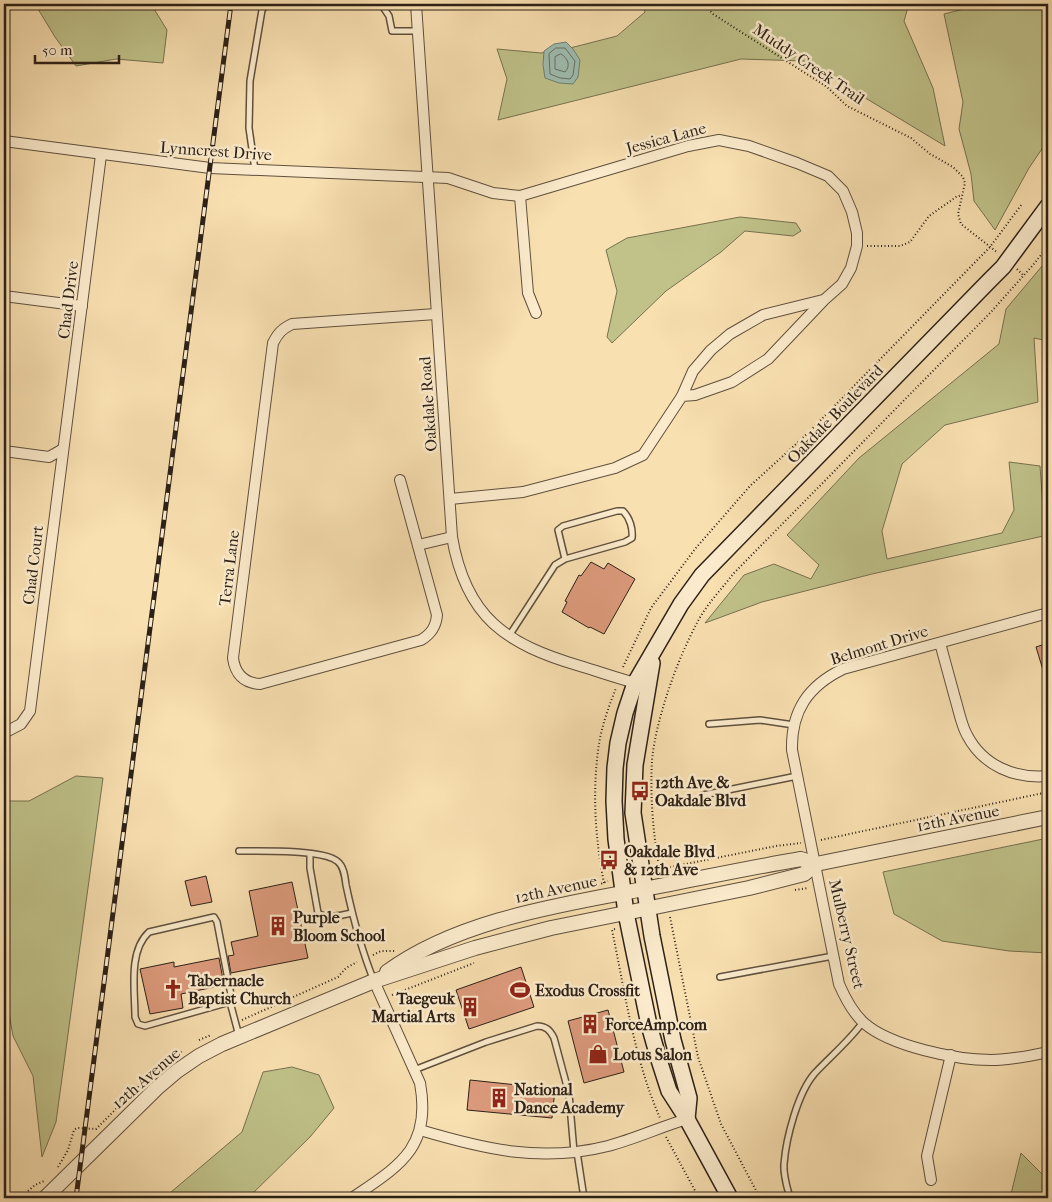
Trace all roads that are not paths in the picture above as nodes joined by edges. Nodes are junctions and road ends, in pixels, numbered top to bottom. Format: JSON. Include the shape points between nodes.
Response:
{"nodes":[{"id":1,"x":267,"y":4,"type":"edge"},
{"id":2,"x":381,"y":4,"type":"edge"},
{"id":3,"x":416,"y":4,"type":"edge"},
{"id":4,"x":418,"y":31,"type":"junction"},
{"id":5,"x":4,"y":142,"type":"edge"},
{"id":6,"x":101,"y":155,"type":"junction"},
{"id":7,"x":255,"y":170,"type":"junction"},
{"id":8,"x":428,"y":178,"type":"junction"},
{"id":9,"x":520,"y":196,"type":"junction"},
{"id":10,"x":1048,"y":206,"type":"edge"},
{"id":11,"x":4,"y":296,"type":"edge"},
{"id":12,"x":824,"y":300,"type":"junction"},
{"id":13,"x":82,"y":306,"type":"junction"},
{"id":14,"x":536,"y":313,"type":"dead end"},
{"id":15,"x":436,"y":314,"type":"junction"},
{"id":16,"x":682,"y":396,"type":"junction"},
{"id":17,"x":63,"y":449,"type":"junction"},
{"id":18,"x":4,"y":451,"type":"edge"},
{"id":19,"x":400,"y":480,"type":"dead end"},
{"id":20,"x":450,"y":499,"type":"junction"},
{"id":21,"x":452,"y":538,"type":"junction"},
{"id":22,"x":418,"y":545,"type":"junction"},
{"id":23,"x":565,"y":559,"type":"junction"},
{"id":24,"x":1048,"y":613,"type":"edge"},
{"id":25,"x":509,"y":637,"type":"junction"},
{"id":26,"x":940,"y":642,"type":"junction"},
{"id":27,"x":641,"y":685,"type":"junction"},
{"id":28,"x":709,"y":724,"type":"dead end"},
{"id":29,"x":794,"y":725,"type":"junction"},
{"id":30,"x":4,"y":733,"type":"edge"},
{"id":31,"x":798,"y":776,"type":"junction"},
{"id":32,"x":1048,"y":776,"type":"edge"},
{"id":33,"x":703,"y":795,"type":"dead end"},
{"id":34,"x":1048,"y":817,"type":"edge"},
{"id":35,"x":239,"y":851,"type":"dead end"},
{"id":36,"x":310,"y":854,"type":"junction"},
{"id":37,"x":816,"y":864,"type":"junction"},
{"id":38,"x":644,"y":889,"type":"junction"},
{"id":39,"x":624,"y":893,"type":"junction"},
{"id":40,"x":648,"y":909,"type":"junction"},
{"id":41,"x":352,"y":913,"type":"junction"},
{"id":42,"x":626,"y":913,"type":"junction"},
{"id":43,"x":834,"y":956,"type":"junction"},
{"id":44,"x":720,"y":978,"type":"dead end"},
{"id":45,"x":374,"y":981,"type":"junction"},
{"id":46,"x":230,"y":1002,"type":"junction"},
{"id":47,"x":863,"y":1022,"type":"junction"},
{"id":48,"x":240,"y":1036,"type":"junction"},
{"id":49,"x":1048,"y":1052,"type":"edge"},
{"id":50,"x":951,"y":1056,"type":"junction"},
{"id":51,"x":414,"y":1070,"type":"junction"},
{"id":52,"x":687,"y":1119,"type":"junction"},
{"id":53,"x":420,"y":1130,"type":"junction"},
{"id":54,"x":576,"y":1152,"type":"junction"},
{"id":55,"x":931,"y":1180,"type":"dead end"},
{"id":56,"x":583,"y":1197,"type":"edge"},
{"id":57,"x":45,"y":1198,"type":"edge"},
{"id":58,"x":352,"y":1198,"type":"edge"},
{"id":59,"x":730,"y":1198,"type":"edge"},
{"id":60,"x":790,"y":1198,"type":"edge"}],
"edges":[{"from":1,"to":7,"type":"lane","via":[[262,10],[250,81],[249,128]]},
{"from":2,"to":4,"type":"lane","via":[[389,16],[392,31]]},
{"from":3,"to":4,"type":"street","name":"Oakdale Road"},
{"from":4,"to":8,"type":"street","name":"Oakdale Road"},
{"from":5,"to":6,"type":"street","name":"Lynncrest Drive"},
{"from":6,"to":7,"type":"street","name":"Lynncrest Drive"},
{"from":6,"to":13,"type":"street","name":"Chad Drive"},
{"from":7,"to":8,"type":"street","name":"Lynncrest Drive"},
{"from":8,"to":9,"type":"street","name":"Jessica Lane","via":[[448,178],[493,192]]},
{"from":8,"to":15,"type":"street","name":"Oakdale Road"},
{"from":9,"to":12,"type":"street","name":"Jessica Lane","via":[[688,146],[719,140],[749,146],[828,176],[843,192],[852,212],[857,246],[842,284]]},
{"from":9,"to":14,"type":"street","via":[[528,293]]},
{"from":10,"to":27,"type":"main road","name":"Oakdale Boulevard","via":[[989,281],[712,563],[681,604],[654,652]]},
{"from":11,"to":13,"type":"street"},
{"from":12,"to":16,"type":"street","name":"Jessica Lane","via":[[768,359],[732,382],[695,395]]},
{"from":12,"to":16,"type":"street","name":"Jessica Lane","via":[[763,315],[730,334],[693,371]]},
{"from":13,"to":17,"type":"street","name":"Chad Drive"},
{"from":15,"to":20,"type":"street","name":"Oakdale Road"},
{"from":15,"to":22,"type":"street","name":"Terra Lane","via":[[292,324],[277,334],[273,343],[232,658],[238,674],[244,680],[260,684],[428,636],[434,629],[437,615]]},
{"from":16,"to":20,"type":"street","name":"Jessica Lane","via":[[643,455],[615,468],[522,492]]},
{"from":17,"to":18,"type":"street","via":[[49,457]]},
{"from":17,"to":30,"type":"street","name":"Chad Court","via":[[30,711],[21,724]]},
{"from":19,"to":22,"type":"street","name":"Terra Lane"},
{"from":20,"to":21,"type":"street","name":"Oakdale Road"},
{"from":21,"to":22,"type":"street"},
{"from":21,"to":25,"type":"street","name":"Oakdale Road","via":[[461,576],[470,595],[491,622]]},
{"from":23,"to":23,"type":"lane","via":[[632,538],[628,516],[617,511],[563,526],[558,535]]},
{"from":23,"to":25,"type":"lane","via":[[555,565]]},
{"from":24,"to":26,"type":"street","name":"Belmont Drive"},
{"from":25,"to":27,"type":"street","name":"Oakdale Road","via":[[555,659]]},
{"from":26,"to":29,"type":"street","name":"Belmont Drive","via":[[842,669],[829,676],[808,694]]},
{"from":26,"to":32,"type":"street","via":[[961,720],[976,749],[1008,772],[1022,776]]},
{"from":27,"to":38,"type":"main road","name":"Oakdale Boulevard","via":[[633,812]]},
{"from":27,"to":39,"type":"main road","name":"Oakdale Boulevard","via":[[625,712],[615,768],[616,839]]},
{"from":28,"to":29,"type":"lane","via":[[760,720]]},
{"from":29,"to":31,"type":"street","name":"Belmont Drive","via":[[792,750]]},
{"from":31,"to":33,"type":"lane"},
{"from":31,"to":37,"type":"street","name":"Belmont Drive"},
{"from":34,"to":37,"type":"street","name":"12th Avenue"},
{"from":35,"to":36,"type":"lane"},
{"from":36,"to":41,"type":"lane","via":[[328,856],[341,865]]},
{"from":36,"to":41,"type":"lane","via":[[318,913],[327,917]]},
{"from":37,"to":38,"type":"street","name":"12th Avenue","via":[[801,859]]},
{"from":37,"to":40,"type":"street","name":"12th Avenue","via":[[804,874]]},
{"from":37,"to":43,"type":"street","name":"Mulberry Street"},
{"from":38,"to":39,"type":"street","name":"12th Avenue"},
{"from":38,"to":40,"type":"main road","name":"Oakdale Boulevard"},
{"from":39,"to":42,"type":"main road","name":"Oakdale Boulevard"},
{"from":39,"to":45,"type":"street","name":"12th Avenue","via":[[522,914],[461,934],[398,964]]},
{"from":40,"to":42,"type":"street","name":"12th Avenue"},
{"from":40,"to":52,"type":"main road","name":"Oakdale Boulevard","via":[[673,1040],[689,1098]]},
{"from":41,"to":45,"type":"lane"},
{"from":42,"to":45,"type":"street","name":"12th Avenue","via":[[611,923],[551,928],[492,943]]},
{"from":42,"to":52,"type":"main road","name":"Oakdale Boulevard","via":[[659,1060],[669,1091]]},
{"from":43,"to":44,"type":"lane"},
{"from":43,"to":47,"type":"street","name":"Mulberry Street","via":[[845,998]]},
{"from":45,"to":48,"type":"street","name":"12th Avenue"},
{"from":45,"to":51,"type":"street"},
{"from":46,"to":46,"type":"lane","via":[[214,917],[149,932],[145,936],[135,960],[135,1017],[138,1024],[146,1026]]},
{"from":46,"to":48,"type":"lane"},
{"from":47,"to":50,"type":"street","name":"Mulberry Street","via":[[888,1038]]},
{"from":47,"to":60,"type":"lane","via":[[802,1092],[784,1164]]},
{"from":48,"to":57,"type":"street","name":"12th Avenue","via":[[199,1056],[156,1088]]},
{"from":49,"to":50,"type":"street","name":"Mulberry Street","via":[[991,1060]]},
{"from":50,"to":55,"type":"street","via":[[928,1156]]},
{"from":51,"to":53,"type":"street","via":[[423,1100]]},
{"from":51,"to":54,"type":"lane","via":[[486,1042],[543,1026],[554,1038],[569,1094]]},
{"from":52,"to":54,"type":"street","via":[[635,1138]]},
{"from":52,"to":59,"type":"main road","name":"Oakdale Boulevard"},
{"from":53,"to":54,"type":"street","via":[[498,1150]]},
{"from":53,"to":58,"type":"street","via":[[406,1157]]},
{"from":54,"to":56,"type":"lane"}]}
